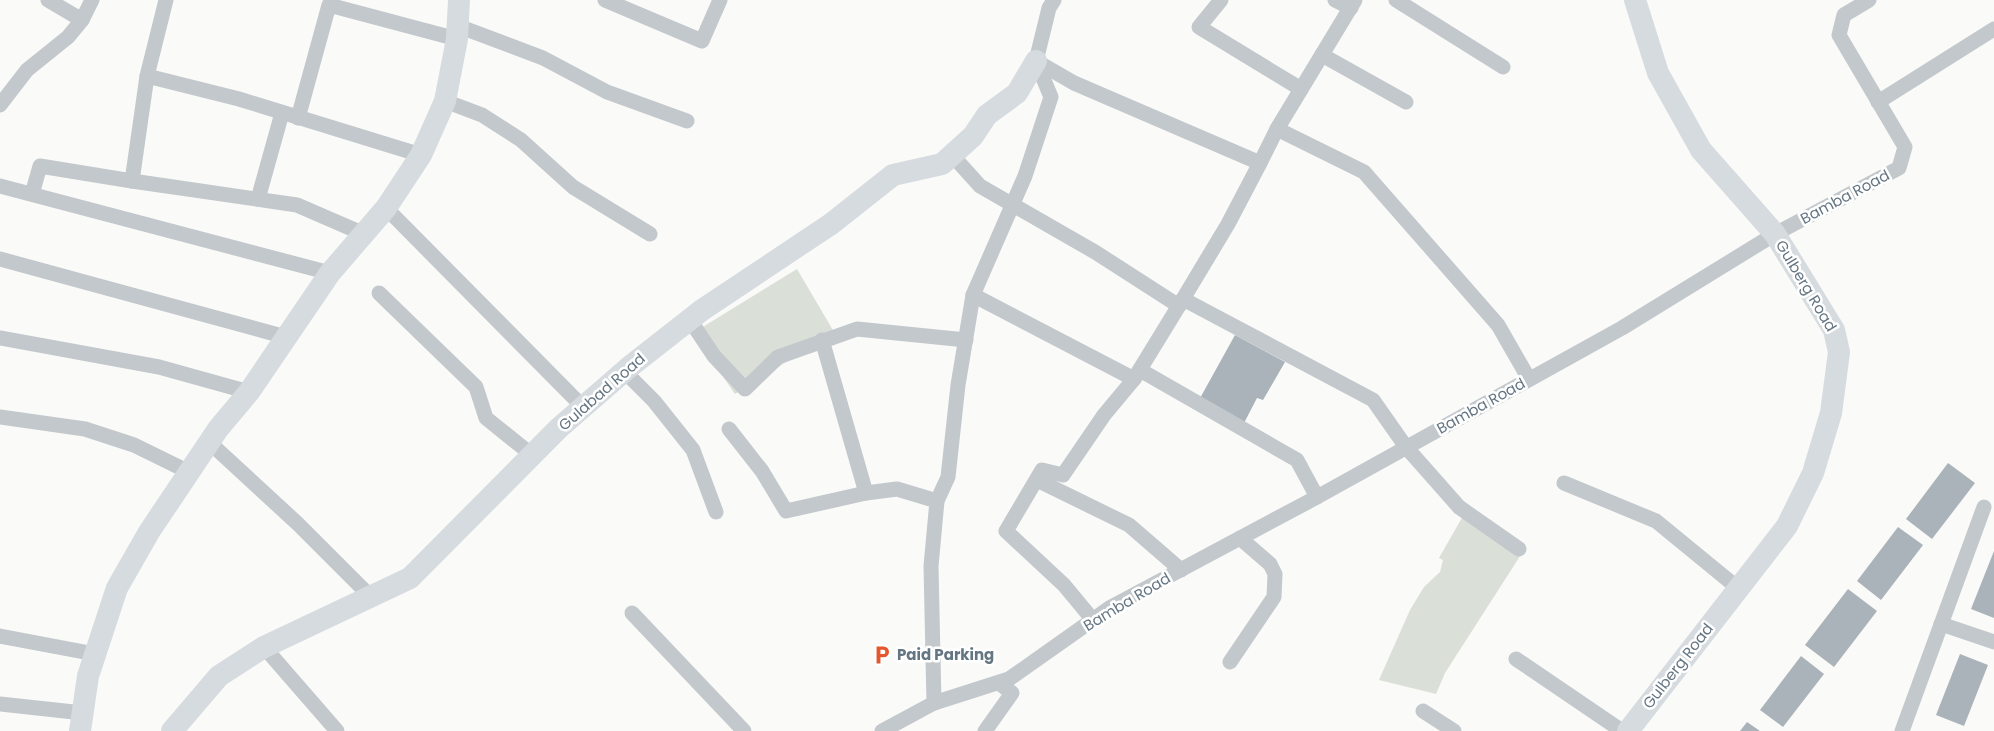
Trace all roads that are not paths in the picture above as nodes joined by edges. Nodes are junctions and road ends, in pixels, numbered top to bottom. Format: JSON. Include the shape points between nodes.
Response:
{"nodes":[{"id":1,"x":48,"y":0,"type":"edge"},
{"id":2,"x":92,"y":0,"type":"edge"},
{"id":3,"x":166,"y":0,"type":"edge"},
{"id":4,"x":459,"y":0,"type":"edge"},
{"id":5,"x":605,"y":0,"type":"edge"},
{"id":6,"x":720,"y":0,"type":"edge"},
{"id":7,"x":1054,"y":0,"type":"edge"},
{"id":8,"x":1221,"y":0,"type":"edge"},
{"id":9,"x":1335,"y":0,"type":"edge"},
{"id":10,"x":1396,"y":0,"type":"edge"},
{"id":11,"x":1635,"y":0,"type":"edge"},
{"id":12,"x":1869,"y":0,"type":"edge"},
{"id":13,"x":328,"y":2,"type":"edge"},
{"id":14,"x":1353,"y":4,"type":"edge"},
{"id":15,"x":82,"y":20,"type":"junction"},
{"id":16,"x":1994,"y":29,"type":"edge"},
{"id":17,"x":458,"y":32,"type":"junction"},
{"id":18,"x":1322,"y":54,"type":"junction"},
{"id":19,"x":1036,"y":60,"type":"junction"},
{"id":20,"x":1503,"y":67,"type":"dead end"},
{"id":21,"x":147,"y":76,"type":"junction"},
{"id":22,"x":1301,"y":89,"type":"junction"},
{"id":23,"x":445,"y":102,"type":"junction"},
{"id":24,"x":1406,"y":102,"type":"dead end"},
{"id":25,"x":1878,"y":102,"type":"junction"},
{"id":26,"x":0,"y":105,"type":"edge"},
{"id":27,"x":282,"y":113,"type":"junction"},
{"id":28,"x":298,"y":118,"type":"junction"},
{"id":29,"x":687,"y":121,"type":"dead end"},
{"id":30,"x":1277,"y":129,"type":"junction"},
{"id":31,"x":421,"y":155,"type":"junction"},
{"id":32,"x":952,"y":155,"type":"junction"},
{"id":33,"x":1260,"y":163,"type":"junction"},
{"id":34,"x":132,"y":181,"type":"junction"},
{"id":35,"x":0,"y":186,"type":"edge"},
{"id":36,"x":32,"y":194,"type":"junction"},
{"id":37,"x":258,"y":199,"type":"junction"},
{"id":38,"x":1013,"y":205,"type":"junction"},
{"id":39,"x":386,"y":208,"type":"junction"},
{"id":40,"x":364,"y":234,"type":"junction"},
{"id":41,"x":650,"y":234,"type":"dead end"},
{"id":42,"x":1775,"y":234,"type":"junction"},
{"id":43,"x":0,"y":259,"type":"edge"},
{"id":44,"x":330,"y":273,"type":"junction"},
{"id":45,"x":379,"y":293,"type":"dead end"},
{"id":46,"x":973,"y":295,"type":"junction"},
{"id":47,"x":1181,"y":302,"type":"junction"},
{"id":48,"x":690,"y":320,"type":"junction"},
{"id":49,"x":286,"y":337,"type":"junction"},
{"id":50,"x":0,"y":338,"type":"edge"},
{"id":51,"x":822,"y":340,"type":"junction"},
{"id":52,"x":966,"y":340,"type":"junction"},
{"id":53,"x":624,"y":371,"type":"junction"},
{"id":54,"x":1137,"y":374,"type":"junction"},
{"id":55,"x":1529,"y":379,"type":"junction"},
{"id":56,"x":249,"y":392,"type":"junction"},
{"id":57,"x":583,"y":407,"type":"junction"},
{"id":58,"x":0,"y":417,"type":"edge"},
{"id":59,"x":729,"y":429,"type":"dead end"},
{"id":60,"x":209,"y":442,"type":"junction"},
{"id":61,"x":1406,"y":447,"type":"junction"},
{"id":62,"x":532,"y":454,"type":"junction"},
{"id":63,"x":189,"y":472,"type":"junction"},
{"id":64,"x":1036,"y":480,"type":"junction"},
{"id":65,"x":1564,"y":483,"type":"dead end"},
{"id":66,"x":866,"y":493,"type":"junction"},
{"id":67,"x":1318,"y":497,"type":"junction"},
{"id":68,"x":937,"y":501,"type":"junction"},
{"id":69,"x":1984,"y":507,"type":"dead end"},
{"id":70,"x":716,"y":512,"type":"dead end"},
{"id":71,"x":1240,"y":538,"type":"junction"},
{"id":72,"x":1519,"y":549,"type":"dead end"},
{"id":73,"x":1181,"y":570,"type":"junction"},
{"id":74,"x":1739,"y":588,"type":"junction"},
{"id":75,"x":370,"y":596,"type":"junction"},
{"id":76,"x":632,"y":613,"type":"dead end"},
{"id":77,"x":1093,"y":620,"type":"junction"},
{"id":78,"x":1941,"y":624,"type":"junction"},
{"id":79,"x":0,"y":636,"type":"edge"},
{"id":80,"x":1994,"y":642,"type":"edge"},
{"id":81,"x":264,"y":648,"type":"junction"},
{"id":82,"x":95,"y":654,"type":"junction"},
{"id":83,"x":1516,"y":658,"type":"dead end"},
{"id":84,"x":1230,"y":662,"type":"dead end"},
{"id":85,"x":999,"y":683,"type":"junction"},
{"id":86,"x":934,"y":703,"type":"junction"},
{"id":87,"x":0,"y":704,"type":"edge"},
{"id":88,"x":1424,"y":711,"type":"dead end"},
{"id":89,"x":81,"y":722,"type":"edge"},
{"id":90,"x":175,"y":730,"type":"edge"},
{"id":91,"x":337,"y":731,"type":"edge"},
{"id":92,"x":744,"y":731,"type":"edge"},
{"id":93,"x":882,"y":731,"type":"edge"},
{"id":94,"x":985,"y":731,"type":"edge"},
{"id":95,"x":1454,"y":731,"type":"edge"},
{"id":96,"x":1622,"y":731,"type":"edge"},
{"id":97,"x":1628,"y":731,"type":"edge"},
{"id":98,"x":1902,"y":731,"type":"edge"}],
"edges":[{"from":1,"to":15,"type":"street"},
{"from":2,"to":15,"type":"street"},
{"from":3,"to":21,"type":"street"},
{"from":4,"to":17,"type":"street"},
{"from":5,"to":6,"type":"street","via":[[702,41]]},
{"from":7,"to":19,"type":"street"},
{"from":8,"to":22,"type":"street","via":[[1199,27]]},
{"from":9,"to":14,"type":"street"},
{"from":10,"to":20,"type":"street"},
{"from":11,"to":42,"type":"street","name":"Gulberg Road","via":[[1658,73],[1701,150]]},
{"from":12,"to":25,"type":"street","name":"Bamba Road","via":[[1844,15],[1839,35]]},
{"from":13,"to":17,"type":"street"},
{"from":13,"to":28,"type":"street"},
{"from":14,"to":18,"type":"street"},
{"from":15,"to":26,"type":"street","via":[[68,37],[27,70]]},
{"from":16,"to":25,"type":"street"},
{"from":17,"to":23,"type":"street"},
{"from":17,"to":29,"type":"street","via":[[543,58],[606,92]]},
{"from":18,"to":22,"type":"street"},
{"from":18,"to":24,"type":"street"},
{"from":19,"to":32,"type":"street","name":"Gulabad Road","via":[[1017,93],[988,115],[973,136]]},
{"from":19,"to":33,"type":"street","via":[[1074,83]]},
{"from":19,"to":38,"type":"street","via":[[1051,97]]},
{"from":21,"to":27,"type":"street"},
{"from":21,"to":34,"type":"street"},
{"from":22,"to":30,"type":"street"},
{"from":23,"to":31,"type":"street"},
{"from":23,"to":41,"type":"street","via":[[482,115],[521,140],[573,187]]},
{"from":25,"to":42,"type":"street","name":"Bamba Road","via":[[1905,147],[1899,168]]},
{"from":27,"to":28,"type":"street"},
{"from":27,"to":37,"type":"street"},
{"from":28,"to":31,"type":"street"},
{"from":30,"to":33,"type":"street"},
{"from":30,"to":55,"type":"street","via":[[1364,172],[1498,325]]},
{"from":31,"to":39,"type":"street"},
{"from":32,"to":38,"type":"street","via":[[980,186]]},
{"from":32,"to":48,"type":"street","name":"Gulabad Road","via":[[942,164],[894,175],[831,224]]},
{"from":33,"to":47,"type":"street"},
{"from":34,"to":36,"type":"street","via":[[40,166]]},
{"from":34,"to":37,"type":"street"},
{"from":35,"to":36,"type":"street"},
{"from":36,"to":44,"type":"street"},
{"from":37,"to":40,"type":"street","via":[[297,205]]},
{"from":38,"to":46,"type":"street"},
{"from":38,"to":47,"type":"street"},
{"from":39,"to":40,"type":"street"},
{"from":39,"to":57,"type":"street"},
{"from":40,"to":44,"type":"street"},
{"from":42,"to":55,"type":"street","name":"Bamba Road","via":[[1622,328]]},
{"from":42,"to":74,"type":"street","name":"Gulberg Road","via":[[1834,330],[1839,352],[1838,372],[1831,413],[1813,473],[1787,526]]},
{"from":43,"to":49,"type":"street"},
{"from":44,"to":49,"type":"street"},
{"from":45,"to":62,"type":"street","via":[[476,388],[486,418]]},
{"from":46,"to":52,"type":"street"},
{"from":46,"to":54,"type":"street"},
{"from":47,"to":54,"type":"street"},
{"from":47,"to":61,"type":"street","via":[[1373,400]]},
{"from":48,"to":51,"type":"street","via":[[714,356],[745,389],[778,357]]},
{"from":48,"to":53,"type":"street","name":"Gulabad Road"},
{"from":49,"to":56,"type":"street"},
{"from":50,"to":56,"type":"street","via":[[158,367]]},
{"from":51,"to":52,"type":"street","via":[[857,329]]},
{"from":51,"to":66,"type":"street"},
{"from":52,"to":68,"type":"street","via":[[948,477]]},
{"from":53,"to":57,"type":"street","name":"Gulabad Road"},
{"from":53,"to":70,"type":"street","via":[[654,401],[693,450]]},
{"from":54,"to":64,"type":"street","via":[[1094,429],[1063,476],[1042,470]]},
{"from":54,"to":67,"type":"street","via":[[1297,460]]},
{"from":55,"to":61,"type":"street","name":"Bamba Road"},
{"from":56,"to":60,"type":"street"},
{"from":57,"to":62,"type":"street","name":"Gulabad Road"},
{"from":58,"to":63,"type":"street","via":[[85,429],[134,445]]},
{"from":59,"to":66,"type":"street","via":[[762,471],[786,511]]},
{"from":60,"to":63,"type":"street"},
{"from":60,"to":75,"type":"street"},
{"from":61,"to":67,"type":"street","name":"Bamba Road"},
{"from":61,"to":72,"type":"street","via":[[1459,508]]},
{"from":62,"to":75,"type":"street","name":"Gulabad Road","via":[[410,578]]},
{"from":63,"to":82,"type":"street","via":[[117,588]]},
{"from":64,"to":73,"type":"street","via":[[1128,525]]},
{"from":64,"to":77,"type":"street","via":[[1006,531],[1064,585]]},
{"from":65,"to":74,"type":"street","via":[[1656,521]]},
{"from":66,"to":68,"type":"street","via":[[897,489]]},
{"from":67,"to":71,"type":"street","name":"Bamba Road"},
{"from":68,"to":86,"type":"street","via":[[930,566]]},
{"from":69,"to":78,"type":"street"},
{"from":71,"to":73,"type":"street","name":"Bamba Road"},
{"from":71,"to":84,"type":"street","via":[[1270,564],[1275,574],[1274,597]]},
{"from":73,"to":77,"type":"street","name":"Bamba Road"},
{"from":74,"to":97,"type":"street","name":"Gulberg Road"},
{"from":75,"to":81,"type":"street","name":"Gulabad Road"},
{"from":76,"to":92,"type":"street"},
{"from":77,"to":85,"type":"street","name":"Bamba Road","via":[[1009,680]]},
{"from":78,"to":80,"type":"street"},
{"from":78,"to":98,"type":"street"},
{"from":79,"to":82,"type":"street"},
{"from":81,"to":90,"type":"street","name":"Gulabad Road","via":[[220,676]]},
{"from":81,"to":91,"type":"street"},
{"from":82,"to":89,"type":"street"},
{"from":83,"to":96,"type":"street"},
{"from":85,"to":86,"type":"street","name":"Bamba Road"},
{"from":85,"to":94,"type":"street","via":[[1012,693]]},
{"from":86,"to":93,"type":"street","name":"Bamba Road"},
{"from":87,"to":89,"type":"street"},
{"from":88,"to":95,"type":"street"}]}
